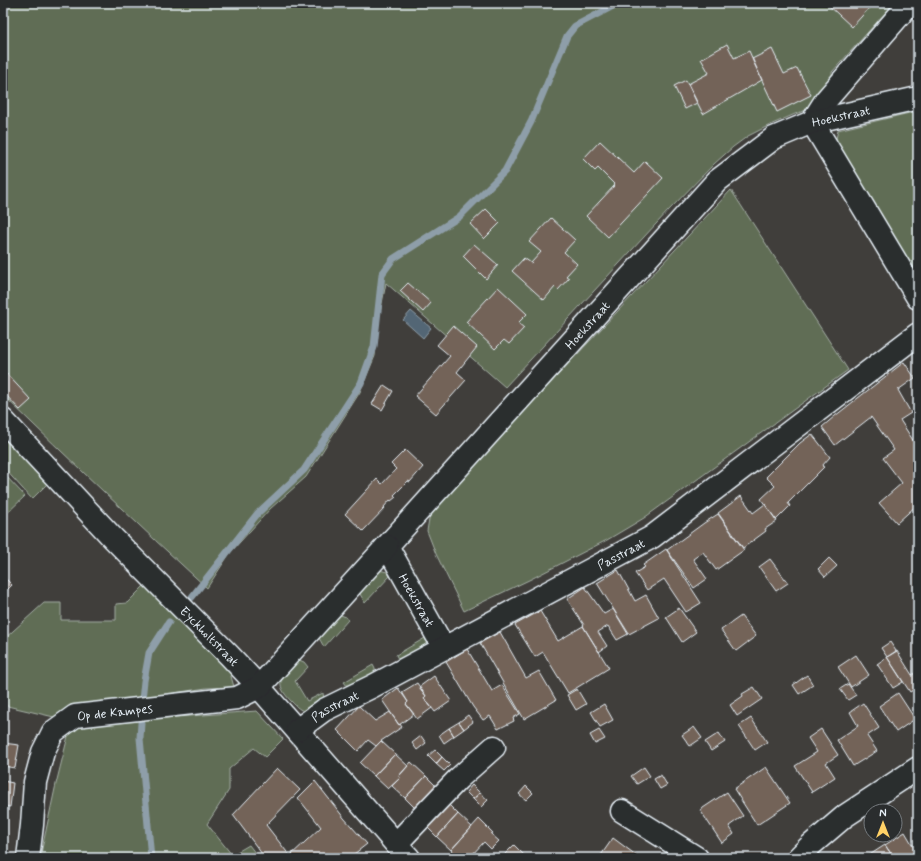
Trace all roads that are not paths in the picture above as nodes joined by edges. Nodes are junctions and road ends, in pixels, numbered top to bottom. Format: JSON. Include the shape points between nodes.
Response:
{"nodes":[{"id":1,"x":910,"y":3,"type":"edge"},
{"id":2,"x":918,"y":98,"type":"edge"},
{"id":3,"x":812,"y":122,"type":"junction"},
{"id":4,"x":918,"y":298,"type":"edge"},
{"id":5,"x":918,"y":334,"type":"edge"},
{"id":6,"x":3,"y":420,"type":"edge"},
{"id":7,"x":386,"y":546,"type":"junction"},
{"id":8,"x":444,"y":648,"type":"junction"},
{"id":9,"x":259,"y":687,"type":"junction"},
{"id":10,"x":296,"y":730,"type":"junction"},
{"id":11,"x":494,"y":747,"type":"dead end"},
{"id":12,"x":918,"y":768,"type":"edge"},
{"id":13,"x":622,"y":811,"type":"dead end"},
{"id":14,"x":402,"y":851,"type":"edge"},
{"id":15,"x":28,"y":858,"type":"edge"},
{"id":16,"x":697,"y":858,"type":"edge"},
{"id":17,"x":798,"y":858,"type":"edge"}],
"edges":[{"from":1,"to":3,"type":"street","via":[[826,100]]},
{"from":2,"to":3,"type":"street","name":"Hoekstraat"},
{"from":3,"to":4,"type":"street"},
{"from":3,"to":7,"type":"street","name":"Hoekstraat","via":[[774,138],[717,181]]},
{"from":5,"to":8,"type":"street","name":"Passtraat","via":[[652,537]]},
{"from":6,"to":9,"type":"street","name":"Eyckholtstraat","via":[[113,538]]},
{"from":7,"to":8,"type":"street","name":"Hoekstraat"},
{"from":7,"to":9,"type":"street"},
{"from":8,"to":10,"type":"street","name":"Passtraat","via":[[324,710]]},
{"from":9,"to":10,"type":"street","name":"Eyckholtstraat"},
{"from":9,"to":15,"type":"street","name":"Op de Kampes","via":[[237,698],[75,716],[53,732],[43,752],[35,782]]},
{"from":10,"to":14,"type":"street","name":"Eyckholtstraat"},
{"from":11,"to":14,"type":"street","via":[[458,779]]},
{"from":12,"to":17,"type":"street","via":[[845,816]]},
{"from":13,"to":16,"type":"street"}]}
